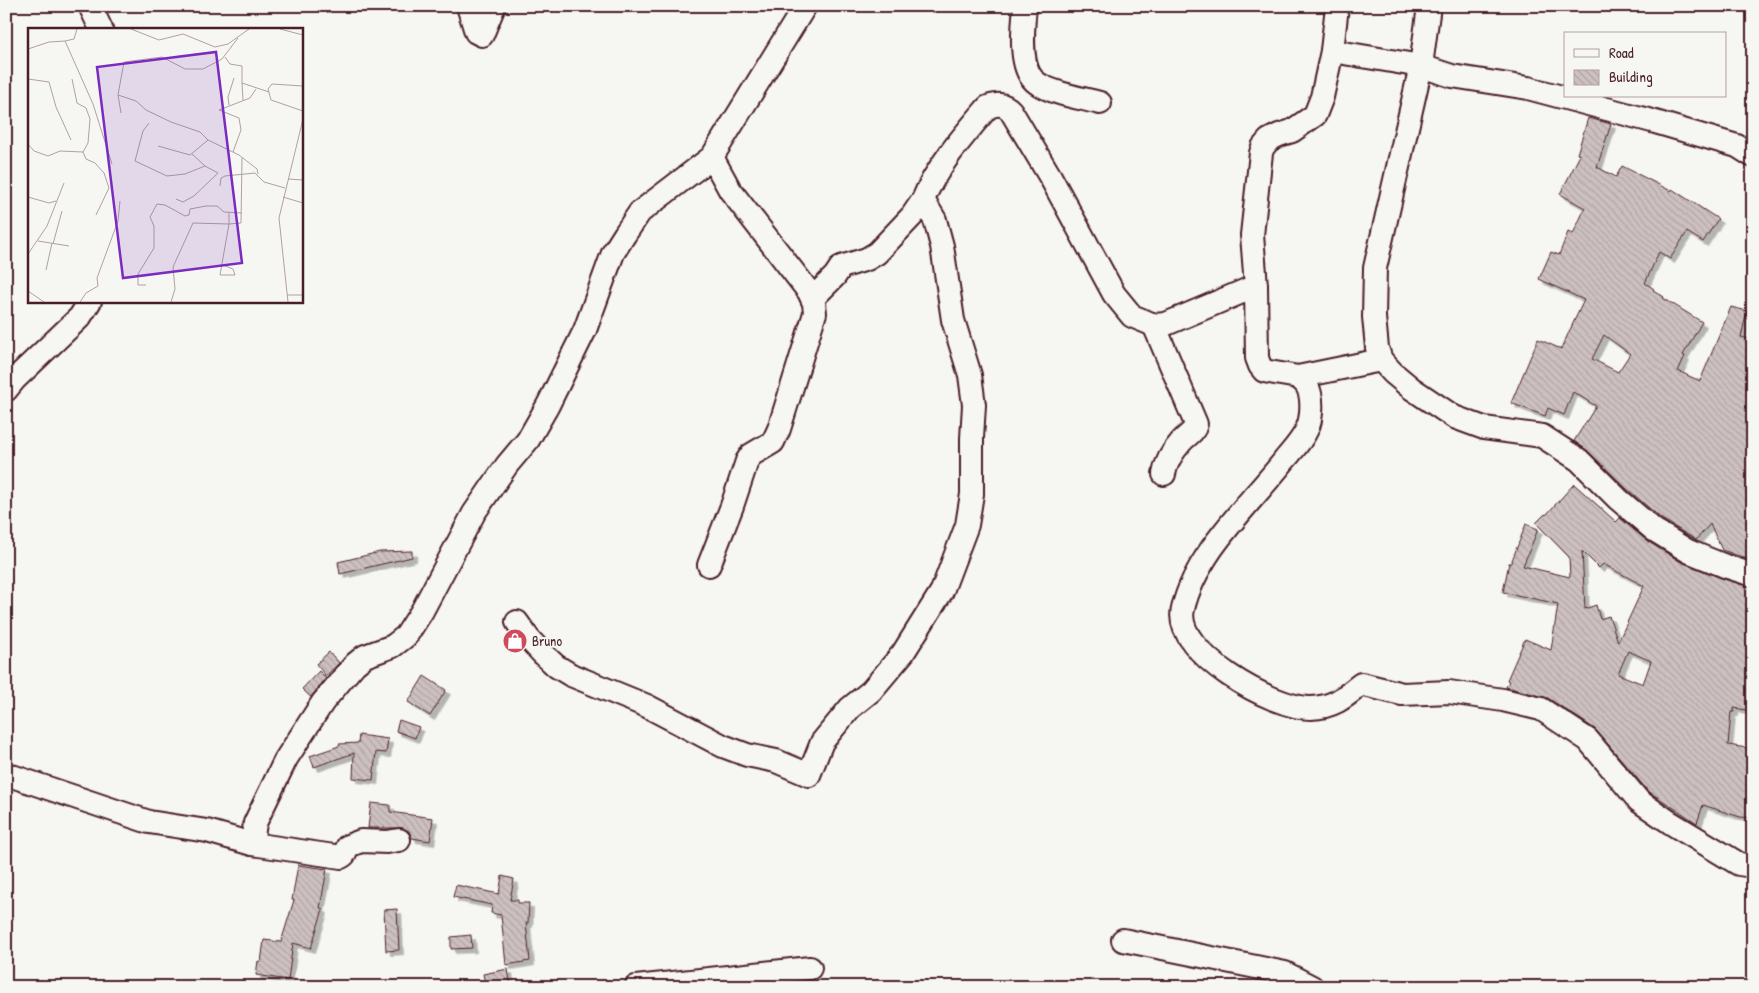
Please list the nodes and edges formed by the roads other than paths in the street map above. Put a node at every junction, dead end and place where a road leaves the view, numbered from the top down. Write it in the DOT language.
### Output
graph roads {
  1 [pos="90,6"];
  2 [pos="468,6"];
  3 [pos="494,6"];
  4 [pos="805,6"];
  5 [pos="1025,6"];
  6 [pos="1337,6"];
  7 [pos="1429,6"];
  8 [pos="101,28"];
  9 [pos="1332,51"];
  10 [pos="1421,66"];
  11 [pos="1030,76"];
  12 [pos="1564,98"];
  13 [pos="1566,98"];
  14 [pos="1100,103"];
  15 [pos="1007,106"];
  16 [pos="1753,156"];
  17 [pos="712,157"];
  18 [pos="923,200"];
  19 [pos="1256,286"];
  20 [pos="813,298"];
  21 [pos="89,302"];
  22 [pos="1154,325"];
  23 [pos="1381,360"];
  24 [pos="1298,377"];
  25 [pos="6,390"];
  26 [pos="1164,474"];
  27 [pos="709,565"];
  28 [pos="1753,575"];
  29 [pos="517,622"];
  30 [pos="6,774"];
  31 [pos="399,840"];
  32 [pos="252,844"];
  33 [pos="1753,866"];
  34 [pos="1123,940"];
  35 [pos="810,968"];
  36 [pos="636,987"];
  37 [pos="1312,987"];
  1 -- 8 [label="street"];
  2 -- 3 [label="street"];
  4 -- 17 [label="street"];
  5 -- 11 [label="street"];
  6 -- 9 [label="street"];
  7 -- 10 [label="street"];
  9 -- 10 [label="street"];
  9 -- 19 [label="street"];
  10 -- 12 [label="street"];
  10 -- 23 [label="street"];
  11 -- 14 [label="street"];
  11 -- 15 [label="street"];
  13 -- 16 [label="street"];
  15 -- 18 [label="street"];
  15 -- 22 [label="street"];
  17 -- 20 [label="street"];
  17 -- 32 [label="street"];
  18 -- 20 [label="street"];
  18 -- 29 [label="street"];
  19 -- 22 [label="street"];
  19 -- 24 [label="street"];
  20 -- 27 [label="street"];
  21 -- 25 [label="street"];
  22 -- 26 [label="street"];
  23 -- 24 [label="street"];
  23 -- 28 [label="street"];
  24 -- 33 [label="street"];
  30 -- 32 [label="street"];
  31 -- 32 [label="street"];
  34 -- 37 [label="street"];
  35 -- 36 [label="street"];
}
